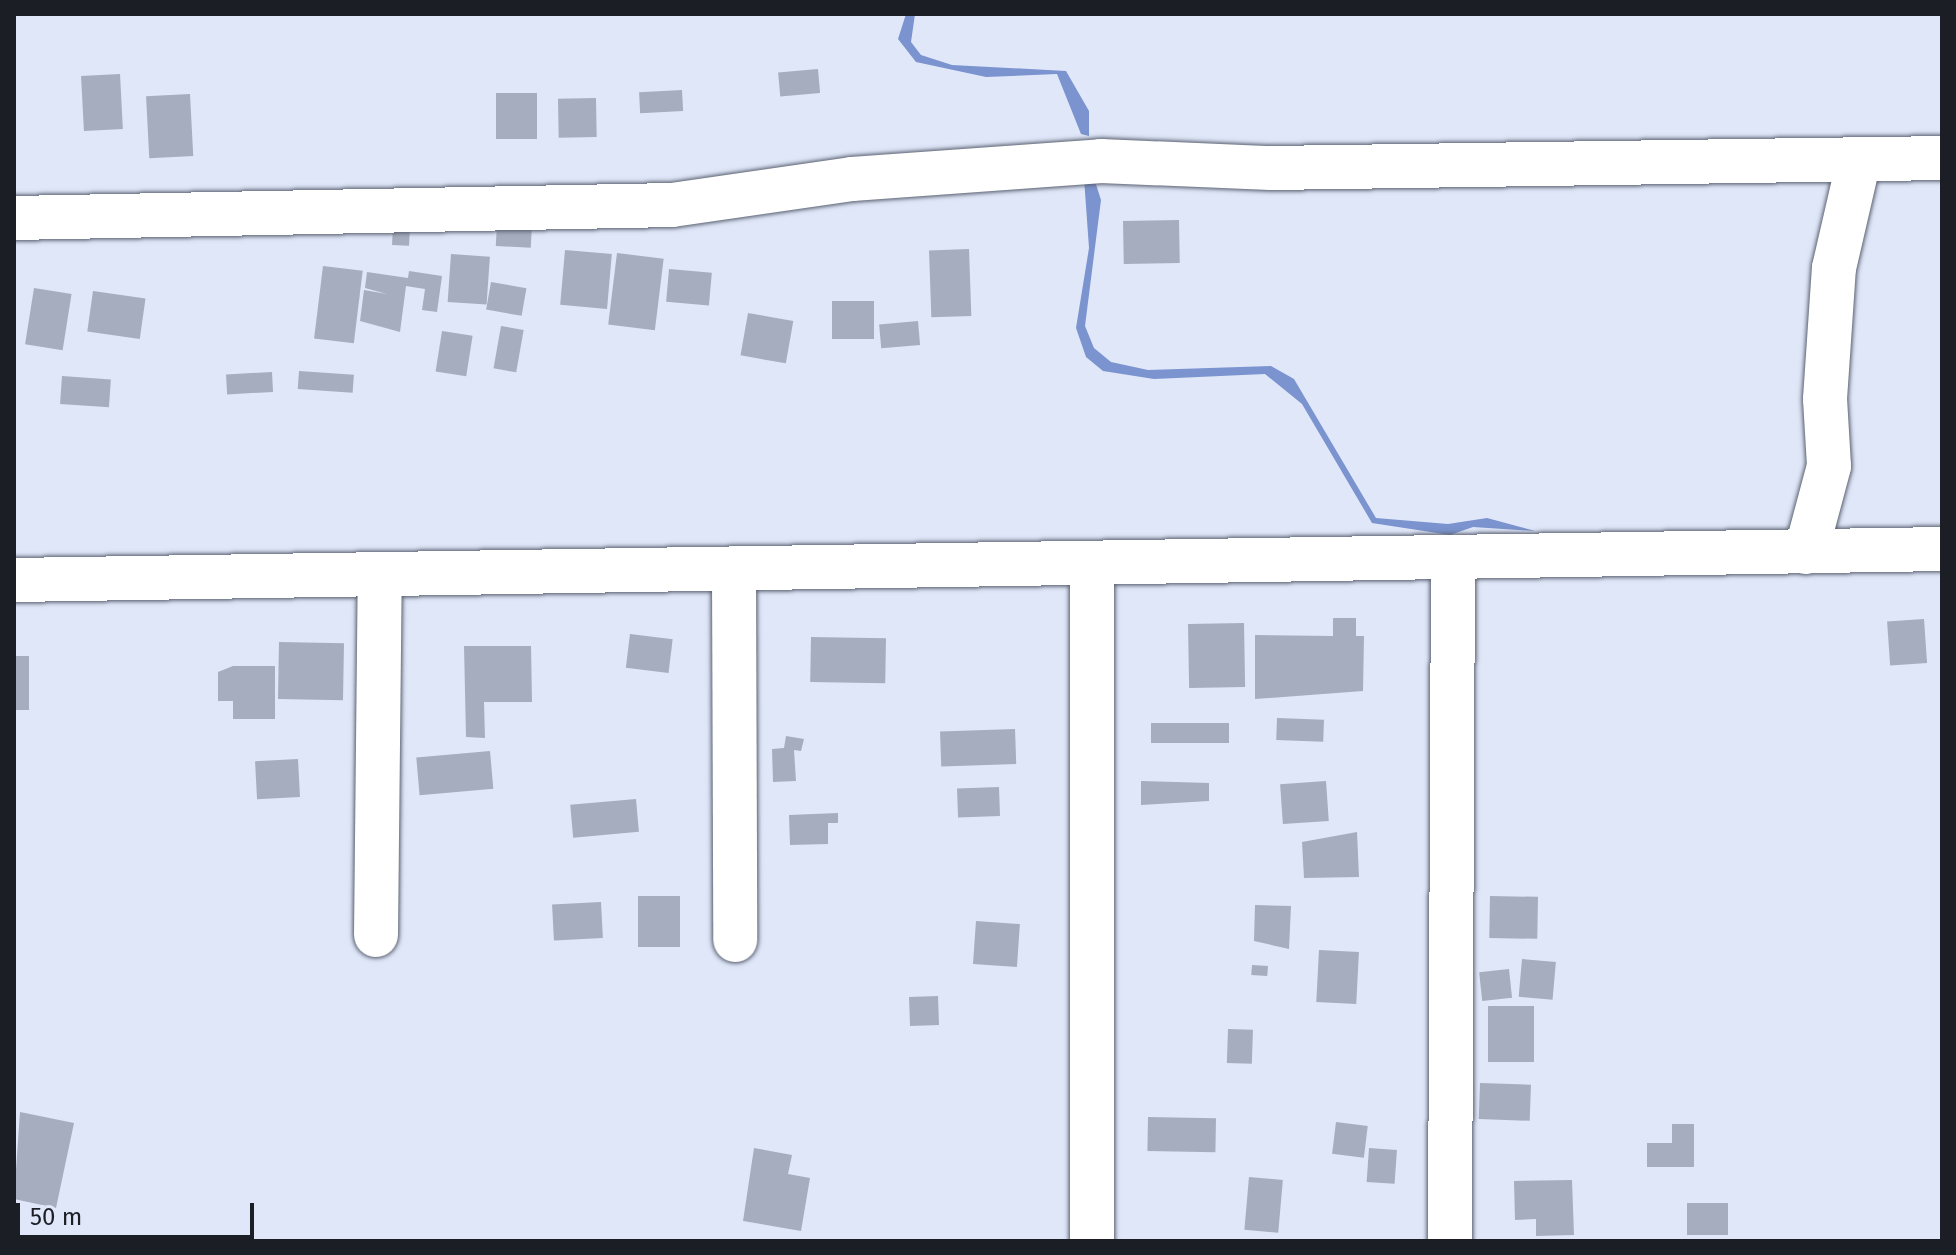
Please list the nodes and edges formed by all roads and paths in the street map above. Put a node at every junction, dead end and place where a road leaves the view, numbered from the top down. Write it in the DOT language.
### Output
graph roads {
  1 [pos="1942,158"];
  2 [pos="1859,160"];
  3 [pos="14,218"];
  4 [pos="1942,549"];
  5 [pos="1806,552"];
  6 [pos="1453,560"];
  7 [pos="1092,568"];
  8 [pos="734,572"];
  9 [pos="380,576"];
  10 [pos="14,580"];
  11 [pos="376,935"];
  12 [pos="735,940"];
  13 [pos="1092,1241"];
  14 [pos="1450,1241"];
  1 -- 2 [label="street"];
  2 -- 3 [label="street"];
  2 -- 5 [label="street"];
  4 -- 5 [label="street"];
  5 -- 6 [label="street"];
  6 -- 7 [label="street"];
  6 -- 14 [label="street"];
  7 -- 8 [label="street"];
  7 -- 13 [label="street"];
  8 -- 9 [label="street"];
  8 -- 12 [label="street"];
  9 -- 10 [label="street"];
  9 -- 11 [label="street"];
}
